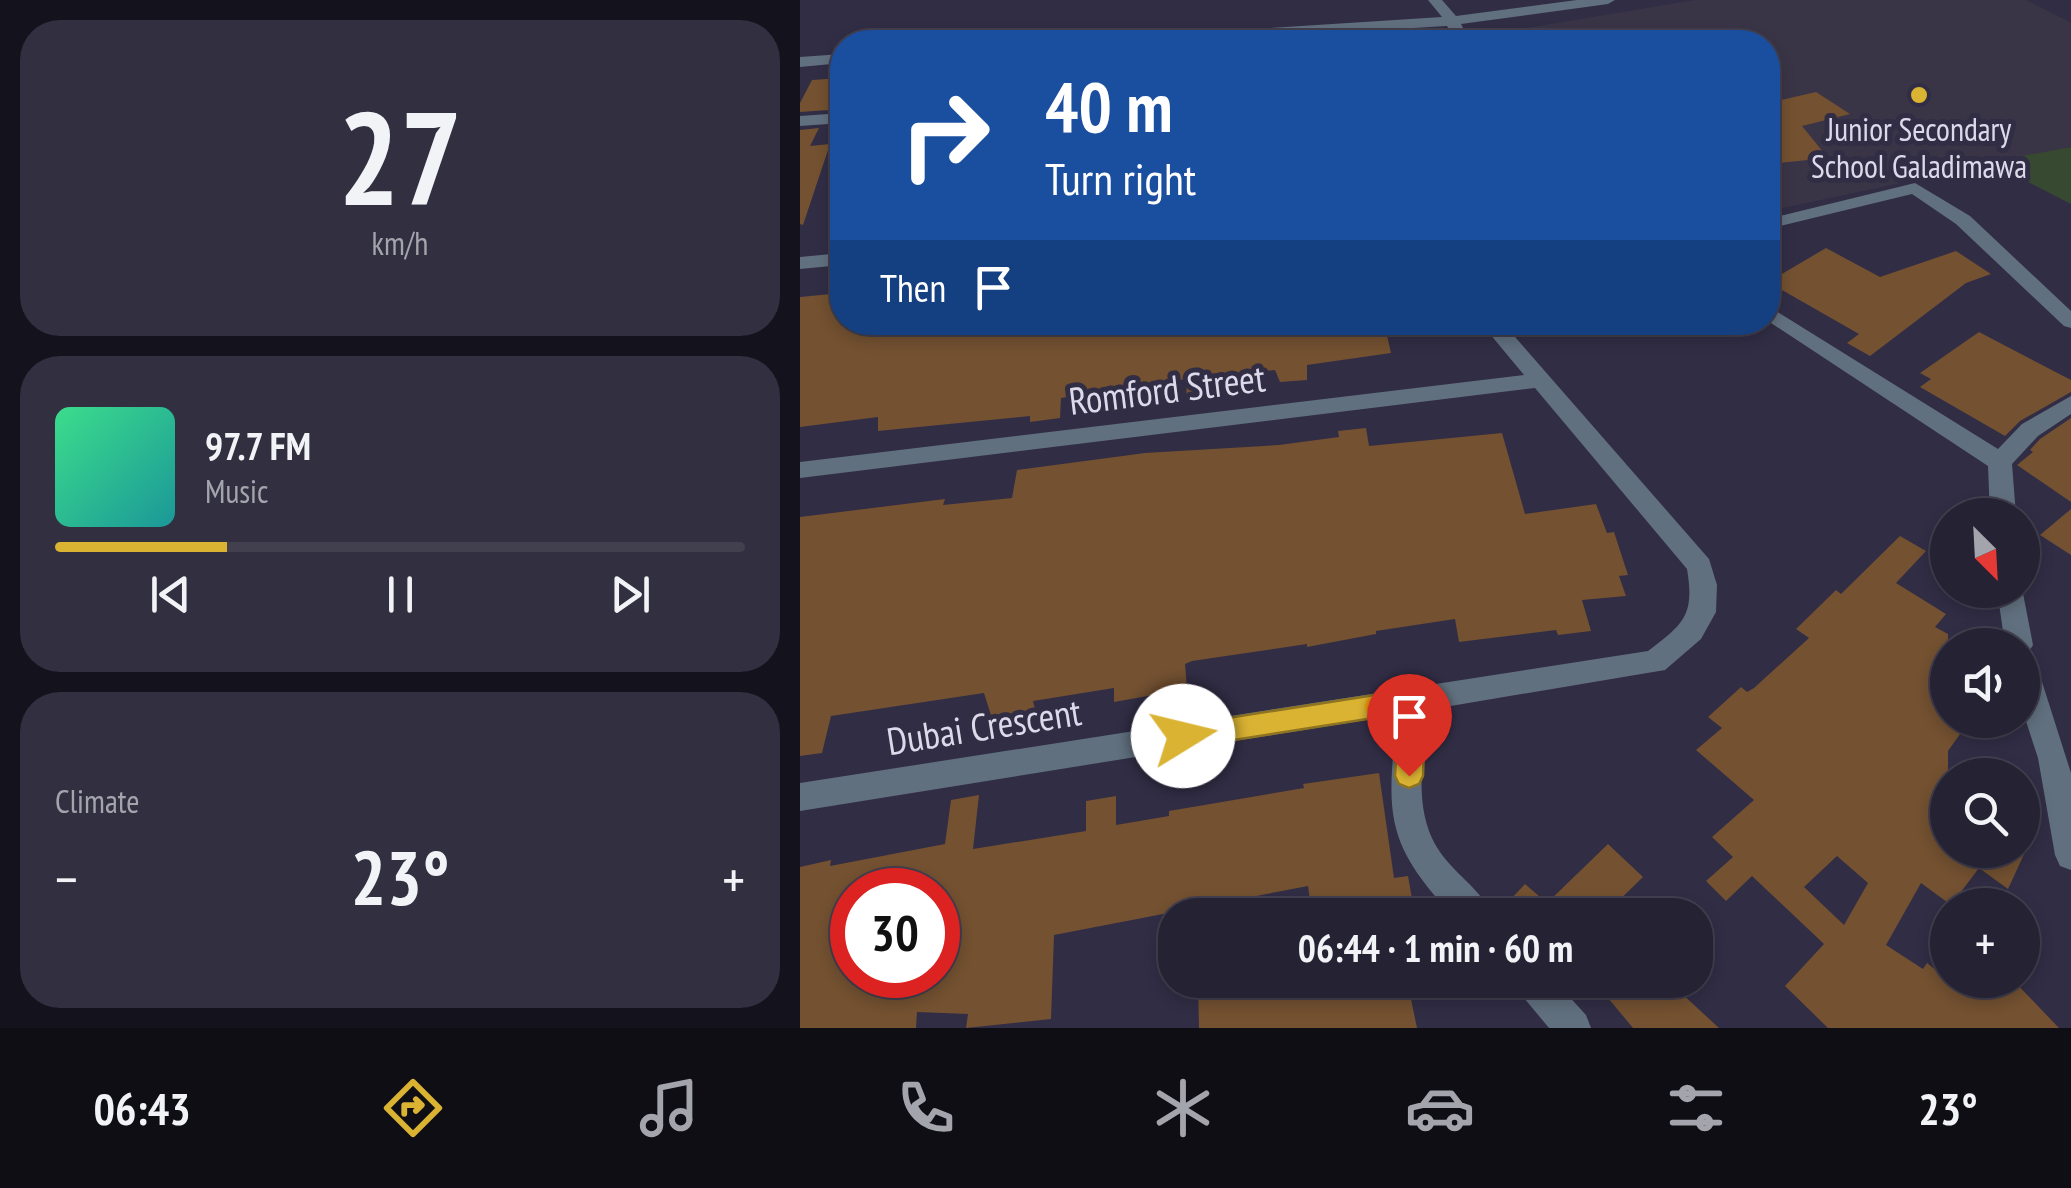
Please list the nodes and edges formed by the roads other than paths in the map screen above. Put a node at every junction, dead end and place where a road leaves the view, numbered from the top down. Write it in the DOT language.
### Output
graph roads {
  1 [pos="1434,0"];
  2 [pos="1606,0"];
  3 [pos="1452,20"];
  4 [pos="1298,30"];
  5 [pos="1457,30"];
  6 [pos="830,60"];
  7 [pos="800,62"];
  8 [pos="830,119"];
  9 [pos="800,121"];
  10 [pos="1780,221"];
  11 [pos="830,260"];
  12 [pos="800,263"];
  13 [pos="1780,320"];
  14 [pos="2071,322"];
  15 [pos="1502,335"];
  16 [pos="1542,380"];
  17 [pos="2071,402"];
  18 [pos="2000,462"];
  19 [pos="800,470"];
  20 [pos="2002,498"];
  21 [pos="1413,700"];
  22 [pos="2040,715"];
  23 [pos="2064,785"];
  24 [pos="800,797"];
  25 [pos="2071,855"];
  26 [pos="1459,898"];
  27 [pos="1547,998"];
  28 [pos="1573,1028"];
  1 -- 3 [label="street"];
  2 -- 3 [label="street"];
  3 -- 4 [label="street"];
  3 -- 5 [label="street"];
  6 -- 7 [label="street"];
  8 -- 9 [label="street"];
  10 -- 14 [label="street"];
  11 -- 12 [label="street"];
  13 -- 18 [label="street"];
  15 -- 16 [label="street"];
  16 -- 19 [label="street, Romford Street"];
  16 -- 21 [label="street, Dubai Crescent"];
  17 -- 18 [label="street"];
  18 -- 20 [label="street"];
  21 -- 24 [label="street, Dubai Crescent"];
  21 -- 26 [label="street"];
  22 -- 23 [label="street"];
  23 -- 25 [label="street"];
  27 -- 28 [label="street"];
}
